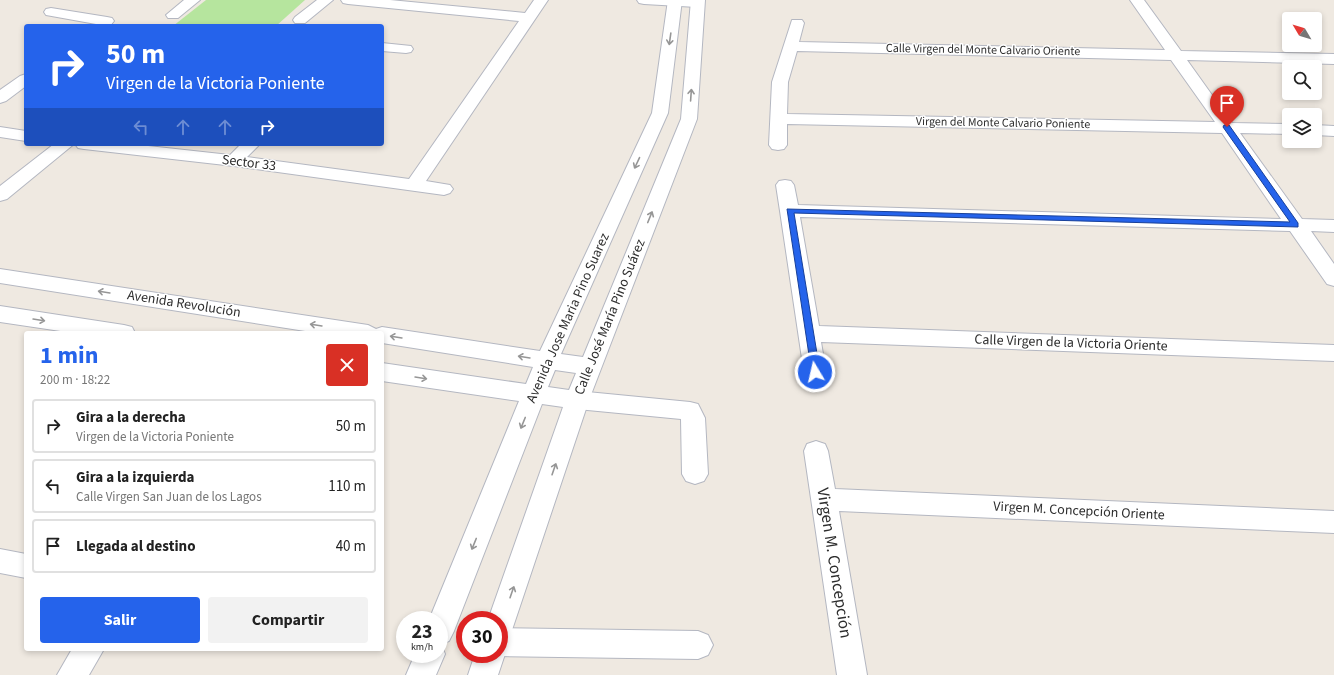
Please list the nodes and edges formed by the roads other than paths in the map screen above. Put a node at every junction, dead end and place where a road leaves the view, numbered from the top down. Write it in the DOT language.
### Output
graph roads {
  1 [pos="193,0"];
  2 [pos="326,0"];
  3 [pos="348,0"];
  4 [pos="542,0"];
  5 [pos="644,0"];
  6 [pos="1137,0"];
  7 [pos="698,1"];
  8 [pos="675,2"];
  9 [pos="51,12"];
  10 [pos="173,15"];
  11 [pos="529,18"];
  12 [pos="300,20"];
  13 [pos="797,23"];
  14 [pos="104,24"];
  15 [pos="792,46"];
  16 [pos="384,47"];
  17 [pos="406,50"];
  18 [pos="1175,54"];
  19 [pos="1334,59"];
  20 [pos="24,80"];
  21 [pos="0,98"];
  22 [pos="779,119"];
  23 [pos="1227,127"];
  24 [pos="1282,129"];
  25 [pos="1322,130"];
  26 [pos="1334,131"];
  27 [pos="0,132"];
  28 [pos="24,136"];
  29 [pos="778,145"];
  30 [pos="62,146"];
  31 [pos="102,146"];
  32 [pos="249,146"];
  33 [pos="234,161"];
  34 [pos="414,185"];
  35 [pos="785,185"];
  36 [pos="444,189"];
  37 [pos="0,196"];
  38 [pos="789,211"];
  39 [pos="1296,225"];
  40 [pos="1334,226"];
  41 [pos="0,276"];
  42 [pos="1334,279"];
  43 [pos="0,314"];
  44 [pos="111,331"];
  45 [pos="355,331"];
  46 [pos="809,334"];
  47 [pos="384,335"];
  48 [pos="1334,353"];
  49 [pos="547,361"];
  50 [pos="590,367"];
  51 [pos="384,372"];
  52 [pos="815,372"];
  53 [pos="534,395"];
  54 [pos="577,400"];
  55 [pos="816,451"];
  56 [pos="694,474"];
  57 [pos="823,499"];
  58 [pos="1334,522"];
  59 [pos="0,561"];
  60 [pos="24,566"];
  61 [pos="447,611"];
  62 [pos="505,611"];
  63 [pos="508,642"];
  64 [pos="698,645"];
  65 [pos="88,651"];
  66 [pos="427,663"];
  67 [pos="487,663"];
  68 [pos="72,675"];
  69 [pos="422,675"];
  70 [pos="483,675"];
  71 [pos="852,675"];
  1 -- 10 [label="street"];
  2 -- 12 [label="street"];
  3 -- 11 [label="street"];
  4 -- 11 [label="street"];
  5 -- 8 [label="street"];
  6 -- 18 [label="street"];
  7 -- 8 [label="street"];
  50 -- 7 [label="street, Calle José María Pino Suárez, one-way"];
  8 -- 49 [label="street, Avenida Jose Maria Pino Suarez, one-way"];
  9 -- 14 [label="street"];
  11 -- 34 [label="street"];
  13 -- 15 [label="street"];
  15 -- 18 [label="street, Calle Virgen del Monte Calvario Oriente"];
  15 -- 22 [label="street"];
  16 -- 17 [label="street"];
  18 -- 19 [label="street, Calle Virgen del Monte Calvario Oriente"];
  18 -- 23 [label="street"];
  20 -- 21 [label="street"];
  22 -- 23 [label="street, Virgen del Monte Calvario Poniente"];
  22 -- 29 [label="street"];
  23 -- 24 [label="street, Virgen del Monte Calvario Poniente"];
  23 -- 39 [label="street"];
  25 -- 26 [label="street"];
  27 -- 28 [label="street"];
  30 -- 37 [label="street"];
  31 -- 33 [label="street, Sector 33"];
  32 -- 33 [label="street"];
  33 -- 34 [label="street, Sector 33"];
  34 -- 36 [label="street, Sector 33"];
  35 -- 38 [label="street"];
  38 -- 39 [label="street"];
  38 -- 46 [label="street"];
  39 -- 40 [label="street"];
  39 -- 42 [label="street"];
  45 -- 41 [label="street, Avenida Revolución, one-way"];
  43 -- 44 [label="street, one-way"];
  46 -- 48 [label="street, Calle Virgen de la Victoria Oriente"];
  46 -- 52 [label="street"];
  49 -- 47 [label="street, one-way"];
  49 -- 50 [label="street"];
  49 -- 53 [label="street, Avenida Jose Maria Pino Suarez"];
  50 -- 54 [label="street, Calle José María Pino Suárez"];
  51 -- 53 [label="street, one-way"];
  53 -- 54 [label="street"];
  53 -- 61 [label="street, Avenida Jose Maria Pino Suarez, one-way"];
  54 -- 56 [label="street"];
  62 -- 54 [label="street, Calle José María Pino Suárez, one-way"];
  55 -- 57 [label="street, Virgen M. Concepción"];
  57 -- 58 [label="street, Virgen M. Concepción Oriente"];
  57 -- 71 [label="street, Virgen M. Concepción"];
  59 -- 60 [label="street"];
  63 -- 64 [label="street"];
  65 -- 68 [label="street"];
  66 -- 69 [label="street"];
  67 -- 70 [label="street"];
}
